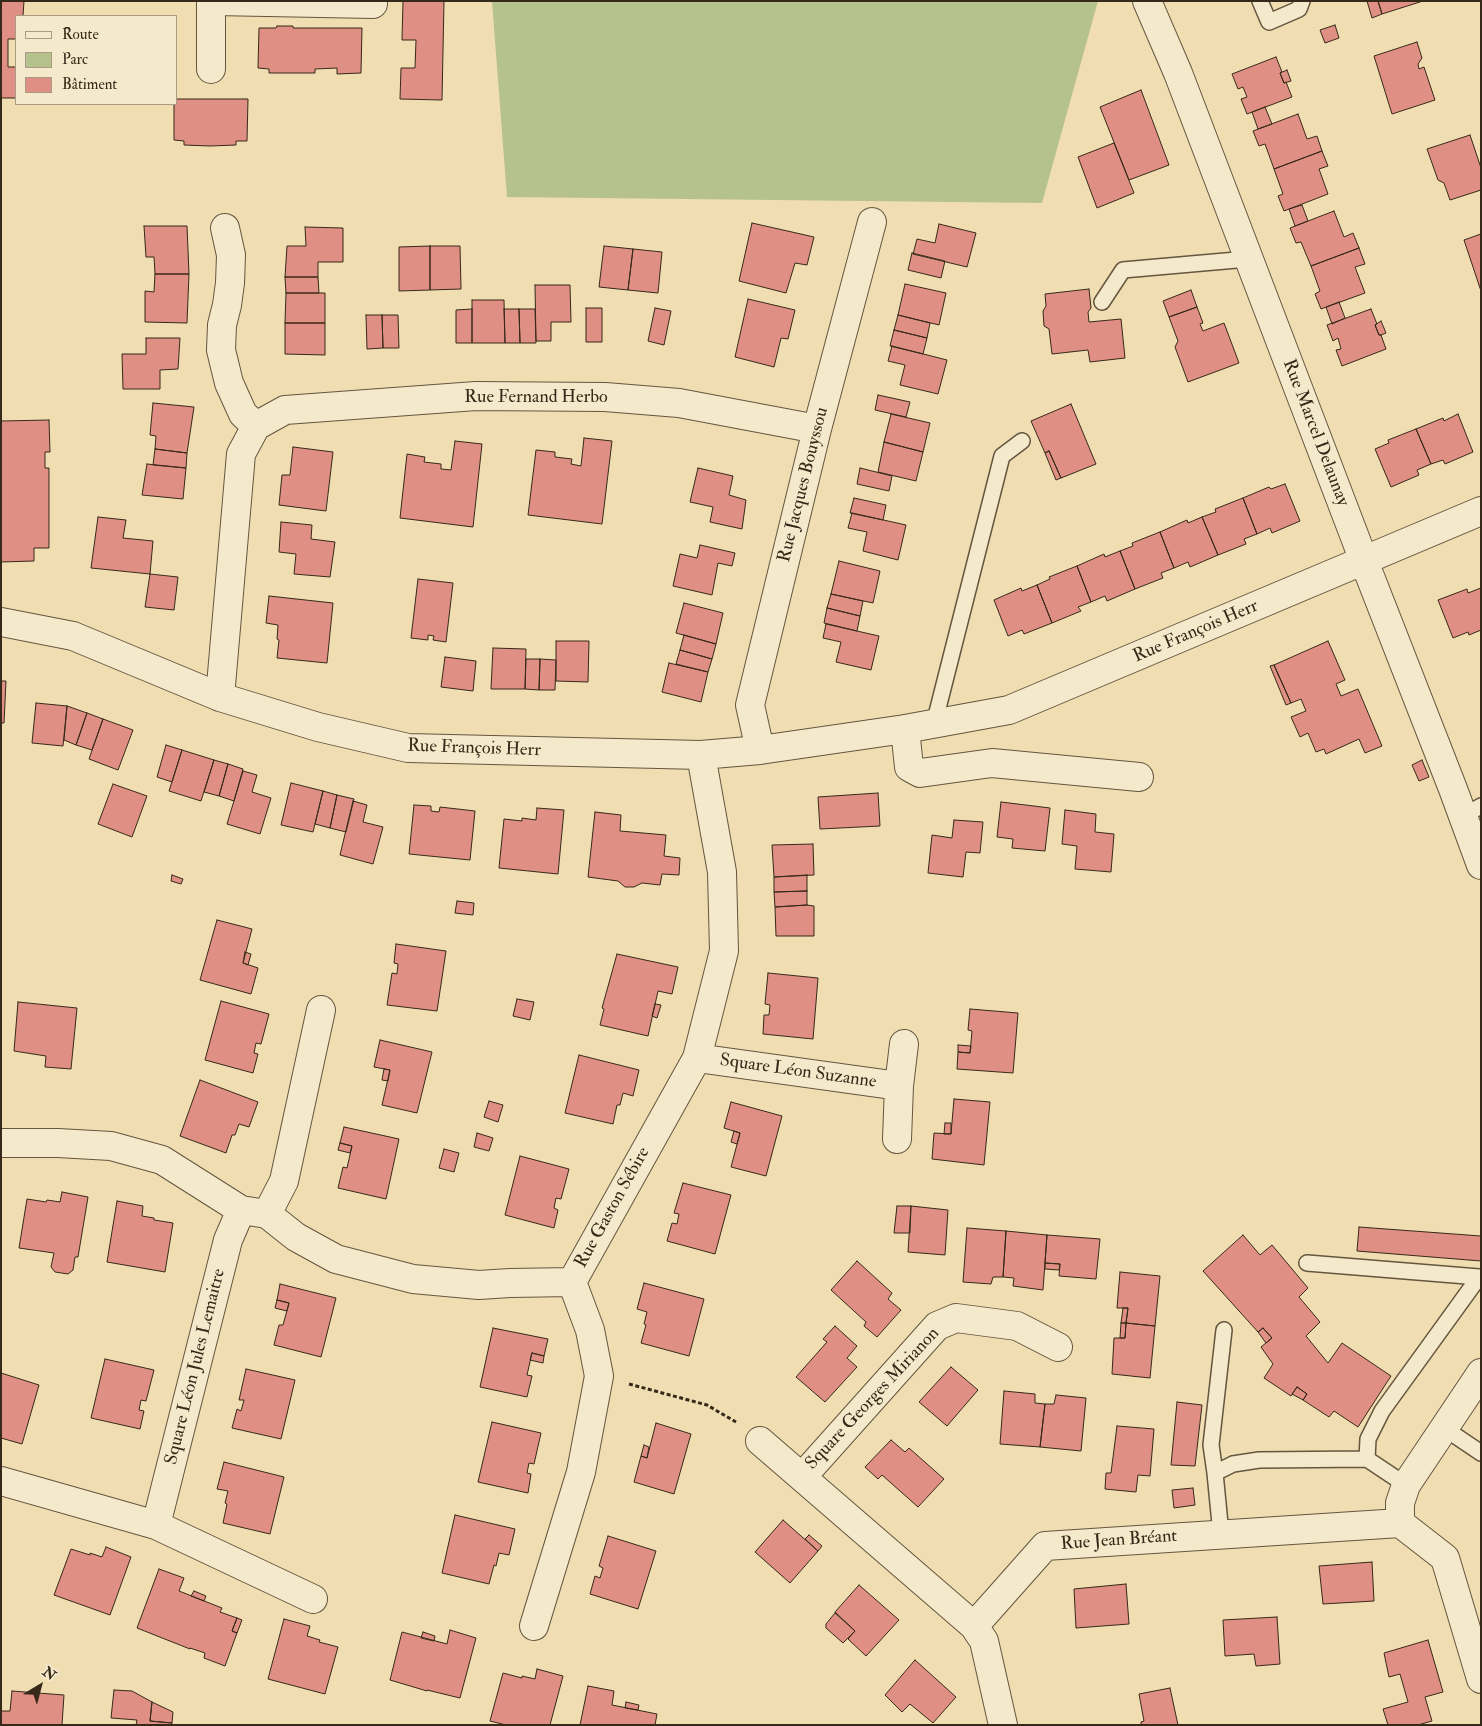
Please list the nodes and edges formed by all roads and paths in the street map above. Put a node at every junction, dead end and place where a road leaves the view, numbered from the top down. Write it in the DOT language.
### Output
graph roads {
  1 [pos="212,1"];
  2 [pos="373,1"];
  3 [pos="1147,1"];
  4 [pos="1260,1"];
  5 [pos="1302,1"];
  6 [pos="211,69"];
  7 [pos="872,222"];
  8 [pos="226,228"];
  9 [pos="1248,258"];
  10 [pos="1102,302"];
  11 [pos="256,426"];
  12 [pos="818,429"];
  13 [pos="1022,441"];
  14 [pos="1481,511"];
  15 [pos="1364,561"];
  16 [pos="1,622"];
  17 [pos="220,697"];
  18 [pos="934,724"];
  19 [pos="904,729"];
  20 [pos="760,750"];
  21 [pos="701,755"];
  22 [pos="1139,777"];
  23 [pos="1475,812"];
  24 [pos="1481,865"];
  25 [pos="321,1010"];
  26 [pos="904,1044"];
  27 [pos="697,1058"];
  28 [pos="899,1086"];
  29 [pos="897,1140"];
  30 [pos="1,1143"];
  31 [pos="241,1210"];
  32 [pos="267,1214"];
  33 [pos="1308,1263"];
  34 [pos="572,1282"];
  35 [pos="1224,1330"];
  36 [pos="1058,1347"];
  37 [pos="1481,1374"];
  38 [pos="599,1376"];
  39 [pos="1444,1428"];
  40 [pos="760,1441"];
  41 [pos="1481,1453"];
  42 [pos="1368,1459"];
  43 [pos="1215,1474"];
  44 [pos="802,1477"];
  45 [pos="1,1481"];
  46 [pos="1406,1486"];
  47 [pos="1400,1523"];
  48 [pos="156,1525"];
  49 [pos="1221,1534"];
  50 [pos="313,1599"];
  51 [pos="534,1626"];
  52 [pos="974,1626"];
  53 [pos="1481,1679"];
  54 [pos="1003,1725"];
  1 -- 2 [label="street"];
  1 -- 6 [label="street"];
  3 -- 9 [label="street, Rue Marcel Delaunay"];
  4 -- 5 [label="lane"];
  7 -- 12 [label="street, Rue Jacques Bouyssou"];
  8 -- 11 [label="street"];
  9 -- 10 [label="lane"];
  9 -- 15 [label="street, Rue Marcel Delaunay"];
  11 -- 12 [label="street, Rue Fernand Herbo"];
  11 -- 17 [label="street"];
  12 -- 20 [label="street, Rue Jacques Bouyssou"];
  13 -- 18 [label="lane"];
  14 -- 15 [label="street, Rue François Herr"];
  15 -- 18 [label="street, Rue François Herr"];
  15 -- 23 [label="street, Rue Marcel Delaunay"];
  16 -- 17 [label="street, Rue François Herr"];
  17 -- 21 [label="street, Rue François Herr"];
  18 -- 19 [label="street, Rue François Herr"];
  19 -- 20 [label="street, Rue François Herr"];
  19 -- 22 [label="street"];
  20 -- 21 [label="street, Rue François Herr"];
  21 -- 27 [label="street, Rue Gaston Sébire"];
  23 -- 24 [label="street, Rue Marcel Delaunay"];
  25 -- 32 [label="street"];
  26 -- 28 [label="street, Square Léon Suzanne"];
  27 -- 28 [label="street, Square Léon Suzanne"];
  27 -- 34 [label="street, Rue Gaston Sébire"];
  28 -- 29 [label="street, Square Léon Suzanne"];
  30 -- 31 [label="street, Rue Gaston Sébire"];
  31 -- 32 [label="street, Rue Gaston Sébire"];
  31 -- 48 [label="street, Square Léon Jules Lemaitre"];
  32 -- 34 [label="street, Rue Gaston Sébire"];
  33 -- 42 [label="lane"];
  34 -- 38 [label="street"];
  35 -- 43 [label="lane"];
  36 -- 44 [label="street, Square Georges Mirianon"];
  37 -- 39 [label="street"];
  38 -- 40 [label="path"];
  38 -- 51 [label="street"];
  39 -- 41 [label="lane"];
  39 -- 46 [label="street"];
  40 -- 44 [label="street"];
  42 -- 43 [label="lane"];
  42 -- 46 [label="lane"];
  43 -- 49 [label="lane"];
  44 -- 52 [label="street"];
  45 -- 48 [label="street"];
  46 -- 47 [label="street"];
  47 -- 49 [label="street, Rue Jean Bréant"];
  47 -- 53 [label="street"];
  48 -- 50 [label="street"];
  49 -- 52 [label="street, Rue Jean Bréant"];
  52 -- 54 [label="street"];
}
